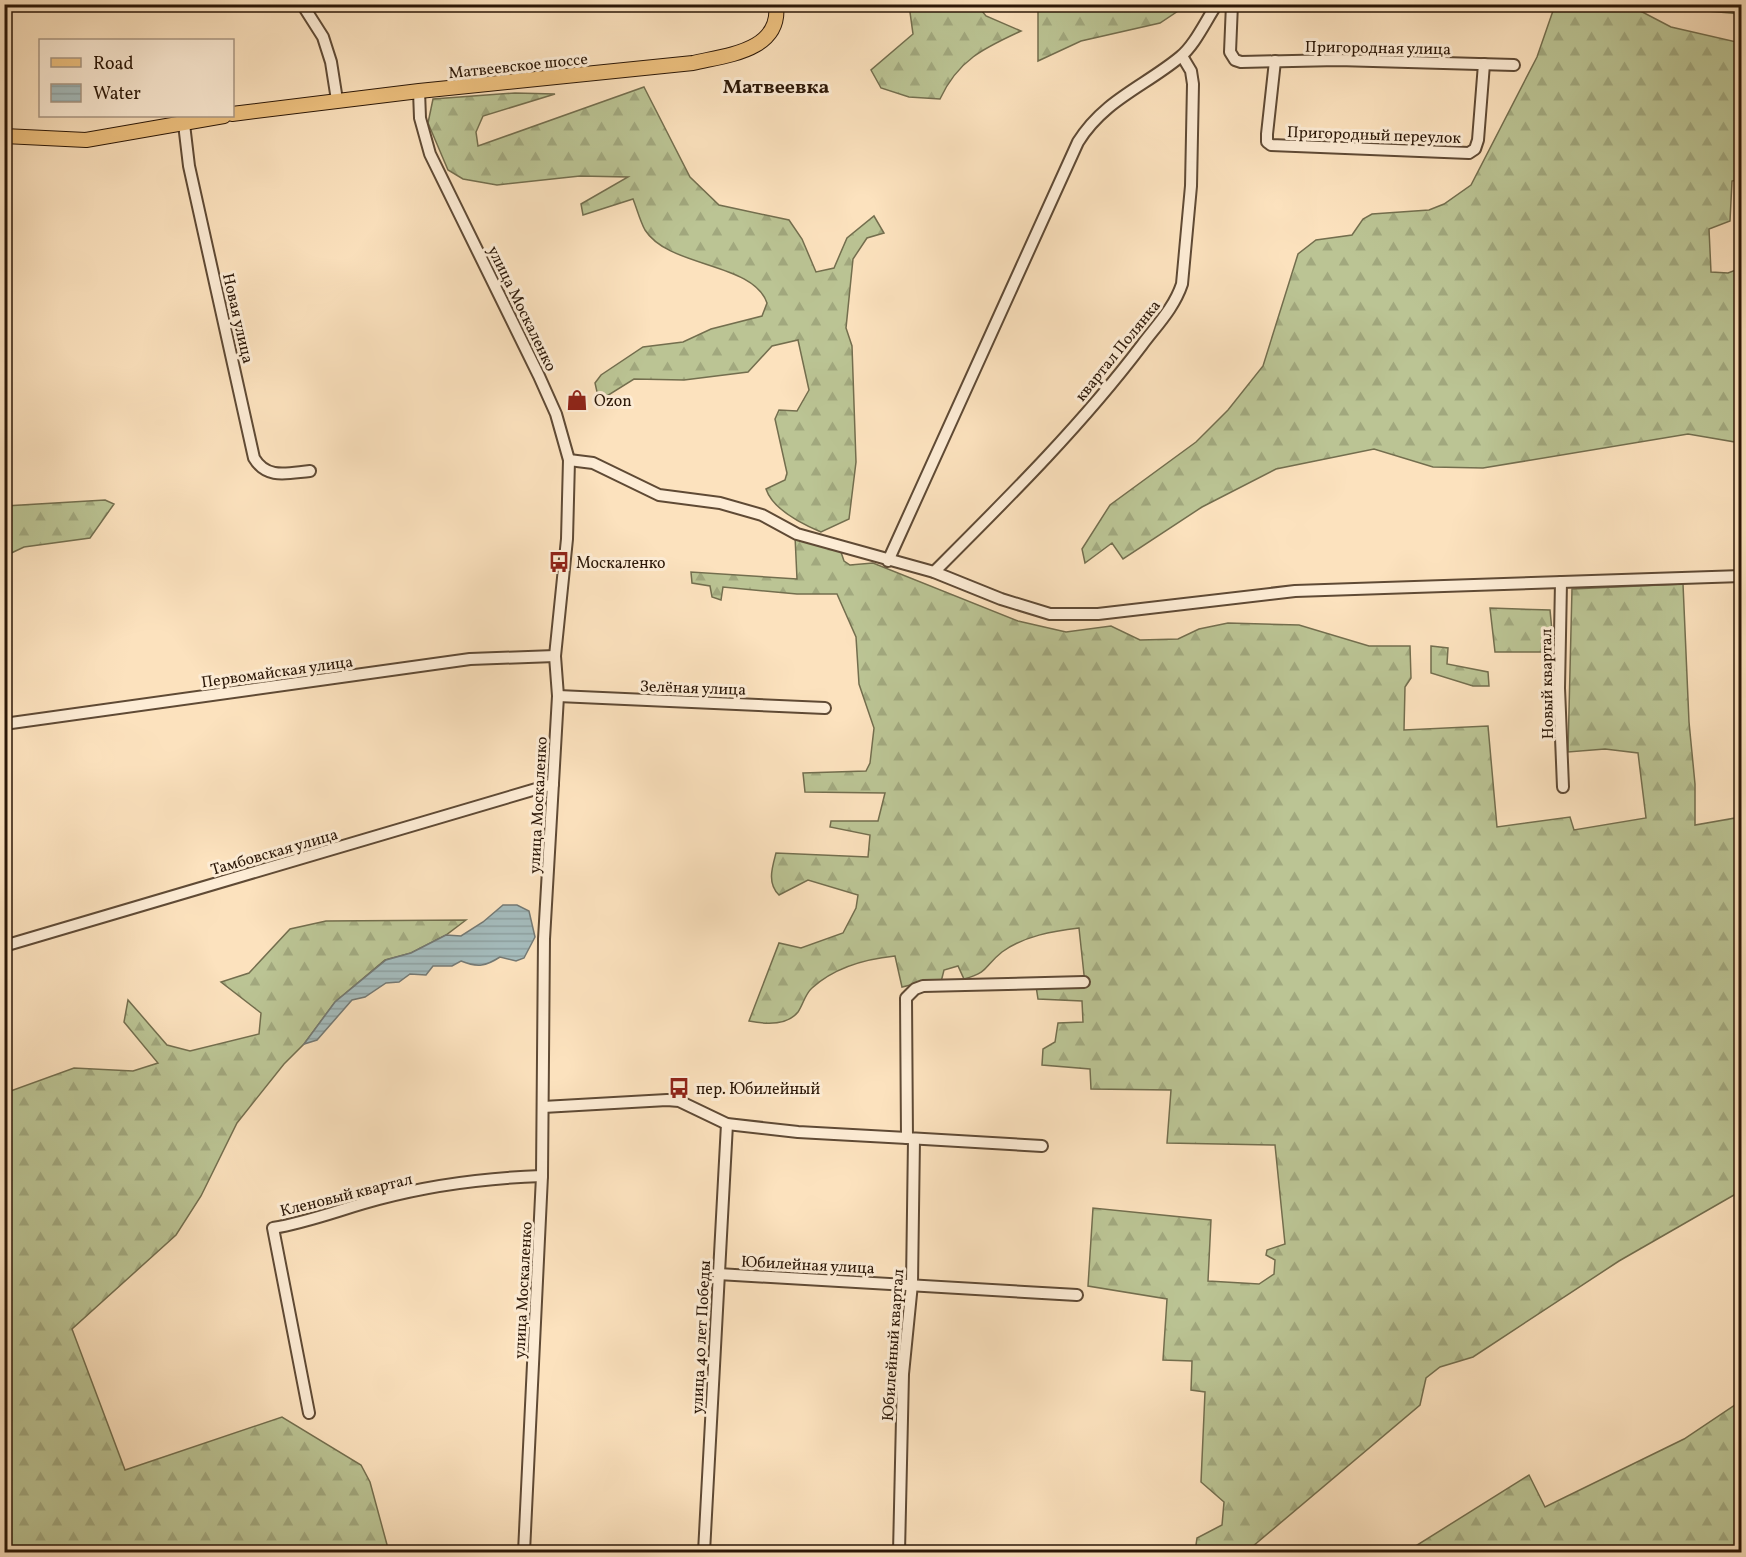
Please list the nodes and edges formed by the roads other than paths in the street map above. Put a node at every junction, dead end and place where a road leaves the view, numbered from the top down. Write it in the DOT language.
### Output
graph roads {
  1 [pos="302,4"];
  2 [pos="776,4"];
  3 [pos="1217,4"];
  4 [pos="1232,4"];
  5 [pos="1182,56"];
  6 [pos="1275,61"];
  7 [pos="1484,64"];
  8 [pos="1514,65"];
  9 [pos="425,90"];
  10 [pos="337,100"];
  11 [pos="234,114"];
  12 [pos="219,117"];
  13 [pos="184,124"];
  14 [pos="4,136"];
  15 [pos="568,460"];
  16 [pos="310,471"];
  17 [pos="888,561"];
  18 [pos="934,572"];
  19 [pos="1742,576"];
  20 [pos="1561,582"];
  21 [pos="555,656"];
  22 [pos="558,696"];
  23 [pos="825,708"];
  24 [pos="4,724"];
  25 [pos="553,784"];
  26 [pos="1563,787"];
  27 [pos="4,946"];
  28 [pos="1084,982"];
  29 [pos="543,1107"];
  30 [pos="727,1124"];
  31 [pos="911,1138"];
  32 [pos="1042,1146"];
  33 [pos="542,1176"];
  34 [pos="718,1274"];
  35 [pos="912,1284"];
  36 [pos="1077,1295"];
  37 [pos="309,1413"];
  38 [pos="524,1552"];
  39 [pos="704,1552"];
  40 [pos="899,1552"];
  1 -- 10 [label="street"];
  2 -- 9 [label="main road, Матвеевское шоссе"];
  3 -- 5 [label="street"];
  4 -- 6 [label="street, Пригородная улица"];
  5 -- 17 [label="street"];
  5 -- 18 [label="street, квартал Полянка"];
  6 -- 7 [label="street, Пригородная улица"];
  6 -- 7 [label="street, Пригородный переулок"];
  7 -- 8 [label="street, Пригородная улица"];
  9 -- 10 [label="main road, Матвеевское шоссе"];
  9 -- 15 [label="street, улица Москаленко"];
  10 -- 11 [label="main road, Матвеевское шоссе"];
  12 -- 13 [label="main road"];
  13 -- 14 [label="main road"];
  13 -- 16 [label="street, Новая улица"];
  15 -- 17 [label="street"];
  15 -- 21 [label="street, улица Москаленко"];
  17 -- 18 [label="street"];
  18 -- 20 [label="street"];
  19 -- 20 [label="street"];
  20 -- 26 [label="street, Новый квартал"];
  21 -- 22 [label="street, улица Москаленко"];
  21 -- 24 [label="street, Первомайская улица"];
  22 -- 23 [label="street, Зелёная улица"];
  22 -- 25 [label="street, улица Москаленко"];
  25 -- 27 [label="street, Тамбовская улица"];
  25 -- 29 [label="street, улица Москаленко"];
  28 -- 31 [label="street, Юбилейный квартал"];
  29 -- 30 [label="street"];
  29 -- 33 [label="street, улица Москаленко"];
  30 -- 31 [label="street"];
  30 -- 34 [label="street, улица 40 лет Победы"];
  31 -- 32 [label="street"];
  31 -- 35 [label="street, Юбилейный квартал"];
  33 -- 37 [label="street, Кленовый квартал"];
  33 -- 38 [label="street, улица Москаленко"];
  34 -- 35 [label="street, Юбилейная улица"];
  34 -- 39 [label="street, улица 40 лет Победы"];
  35 -- 36 [label="street, Юбилейная улица"];
  35 -- 40 [label="street, Юбилейный квартал"];
}
